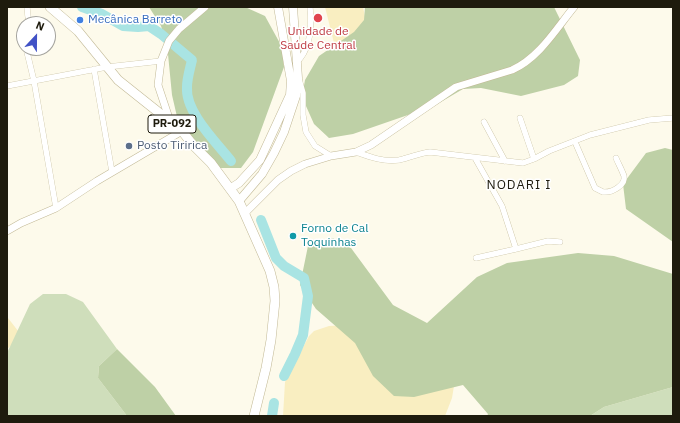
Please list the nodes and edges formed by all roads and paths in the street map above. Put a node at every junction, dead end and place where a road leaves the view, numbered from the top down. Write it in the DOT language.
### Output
graph roads {
  1 [pos="50,7"];
  2 [pos="205,7"];
  3 [pos="278,7"];
  4 [pos="293,7"];
  5 [pos="310,7"];
  6 [pos="574,7"];
  7 [pos="28,56"];
  8 [pos="160,61"];
  9 [pos="296,63"];
  10 [pos="107,67"];
  11 [pos="94,69"];
  12 [pos="298,78"];
  13 [pos="34,81"];
  14 [pos="7,86"];
  15 [pos="520,118"];
  16 [pos="673,118"];
  17 [pos="484,122"];
  18 [pos="171,123"];
  19 [pos="182,131"];
  20 [pos="575,142"];
  21 [pos="356,152"];
  22 [pos="331,156"];
  23 [pos="475,158"];
  24 [pos="616,158"];
  25 [pos="534,159"];
  26 [pos="505,161"];
  27 [pos="112,172"];
  28 [pos="231,188"];
  29 [pos="239,201"];
  30 [pos="56,208"];
  31 [pos="245,213"];
  32 [pos="7,232"];
  33 [pos="560,242"];
  34 [pos="516,249"];
  35 [pos="476,258"];
  36 [pos="254,416"];
  1 -- 10 [label="main road, PR-092"];
  2 -- 8 [label="street"];
  3 -- 28 [label="main road"];
  4 -- 9 [label="main road"];
  5 -- 9 [label="street"];
  6 -- 21 [label="street"];
  7 -- 13 [label="street"];
  8 -- 10 [label="street"];
  8 -- 18 [label="street"];
  9 -- 12 [label="main road"];
  10 -- 11 [label="street"];
  10 -- 18 [label="main road, PR-092"];
  11 -- 13 [label="street"];
  11 -- 27 [label="street"];
  12 -- 22 [label="street"];
  12 -- 29 [label="main road"];
  13 -- 14 [label="street"];
  13 -- 30 [label="street"];
  15 -- 25 [label="street"];
  16 -- 20 [label="street"];
  17 -- 26 [label="street"];
  18 -- 19 [label="main road, PR-092"];
  19 -- 27 [label="street"];
  19 -- 28 [label="main road, PR-092"];
  20 -- 24 [label="street"];
  20 -- 25 [label="street"];
  21 -- 22 [label="street"];
  21 -- 23 [label="street"];
  22 -- 31 [label="street"];
  23 -- 26 [label="street"];
  23 -- 34 [label="street"];
  25 -- 26 [label="street"];
  27 -- 30 [label="street"];
  28 -- 29 [label="main road, PR-092"];
  29 -- 31 [label="main road, PR-092"];
  30 -- 32 [label="street"];
  31 -- 36 [label="main road, PR-092"];
  33 -- 34 [label="street"];
  34 -- 35 [label="street"];
}
